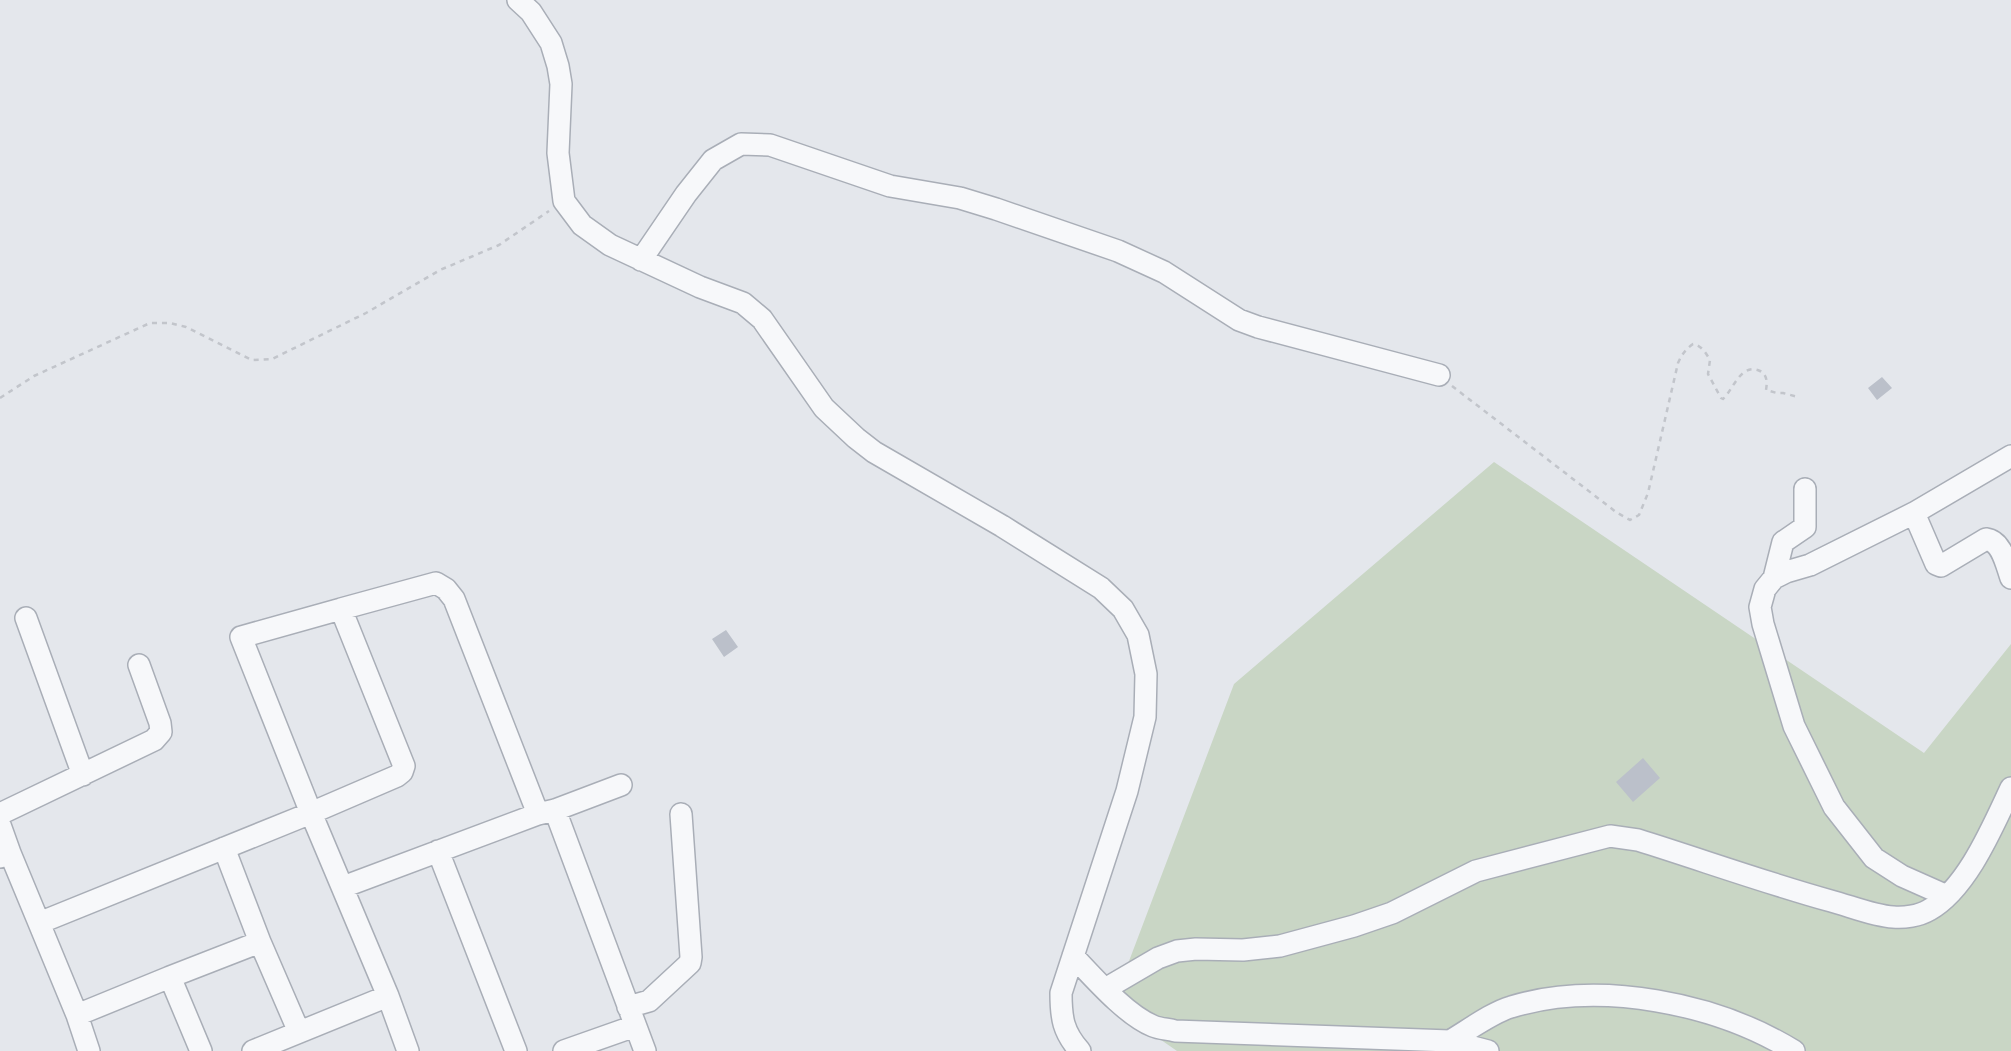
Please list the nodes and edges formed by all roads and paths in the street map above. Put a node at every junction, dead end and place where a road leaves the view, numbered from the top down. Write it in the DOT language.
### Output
graph roads {
  1 [pos="529,4"];
  2 [pos="564,201"];
  3 [pos="641,260"];
  4 [pos="1439,375"];
  5 [pos="1798,397"];
  6 [pos="0,398"];
  7 [pos="2011,456"];
  8 [pos="1805,489"];
  9 [pos="1914,513"];
  10 [pos="2011,578"];
  11 [pos="1774,579"];
  12 [pos="341,609"];
  13 [pos="26,618"];
  14 [pos="139,665"];
  15 [pos="83,775"];
  16 [pos="621,785"];
  17 [pos="2011,788"];
  18 [pos="546,812"];
  19 [pos="311,813"];
  20 [pos="0,814"];
  21 [pos="681,814"];
  22 [pos="0,825"];
  23 [pos="224,848"];
  24 [pos="438,851"];
  25 [pos="5,855"];
  26 [pos="342,887"];
  27 [pos="1947,896"];
  28 [pos="39,923"];
  29 [pos="260,942"];
  30 [pos="1073,956"];
  31 [pos="170,977"];
  32 [pos="1105,989"];
  33 [pos="388,996"];
  34 [pos="77,1015"];
  35 [pos="631,1017"];
  36 [pos="299,1032"];
  37 [pos="1450,1041"];
  38 [pos="89,1051"];
  39 [pos="201,1051"];
  40 [pos="253,1051"];
  41 [pos="408,1051"];
  42 [pos="516,1051"];
  43 [pos="564,1051"];
  44 [pos="645,1051"];
  45 [pos="1080,1051"];
  46 [pos="1488,1051"];
  47 [pos="1794,1051"];
  1 -- 2 [label="street"];
  2 -- 3 [label="street"];
  2 -- 6 [label="path"];
  3 -- 4 [label="street"];
  3 -- 30 [label="street"];
  4 -- 5 [label="path"];
  7 -- 9 [label="street"];
  8 -- 11 [label="street"];
  9 -- 10 [label="street"];
  9 -- 11 [label="street"];
  11 -- 27 [label="street"];
  12 -- 18 [label="street"];
  12 -- 19 [label="street"];
  12 -- 19 [label="street"];
  13 -- 15 [label="street"];
  14 -- 15 [label="street"];
  15 -- 20 [label="street"];
  16 -- 18 [label="street"];
  17 -- 27 [label="street"];
  18 -- 24 [label="street"];
  18 -- 35 [label="street"];
  19 -- 23 [label="street"];
  19 -- 26 [label="street"];
  21 -- 35 [label="street"];
  22 -- 25 [label="street"];
  23 -- 28 [label="street"];
  23 -- 29 [label="street"];
  24 -- 26 [label="street"];
  24 -- 42 [label="street"];
  25 -- 28 [label="street"];
  26 -- 33 [label="street"];
  27 -- 32 [label="street"];
  28 -- 34 [label="street"];
  29 -- 31 [label="street"];
  29 -- 36 [label="street"];
  30 -- 32 [label="street"];
  30 -- 45 [label="street"];
  31 -- 34 [label="street"];
  31 -- 39 [label="street"];
  32 -- 37 [label="street"];
  33 -- 36 [label="street"];
  33 -- 41 [label="street"];
  34 -- 38 [label="street"];
  35 -- 43 [label="street"];
  35 -- 44 [label="street"];
  36 -- 40 [label="street"];
  37 -- 46 [label="street"];
  37 -- 47 [label="street"];
}
